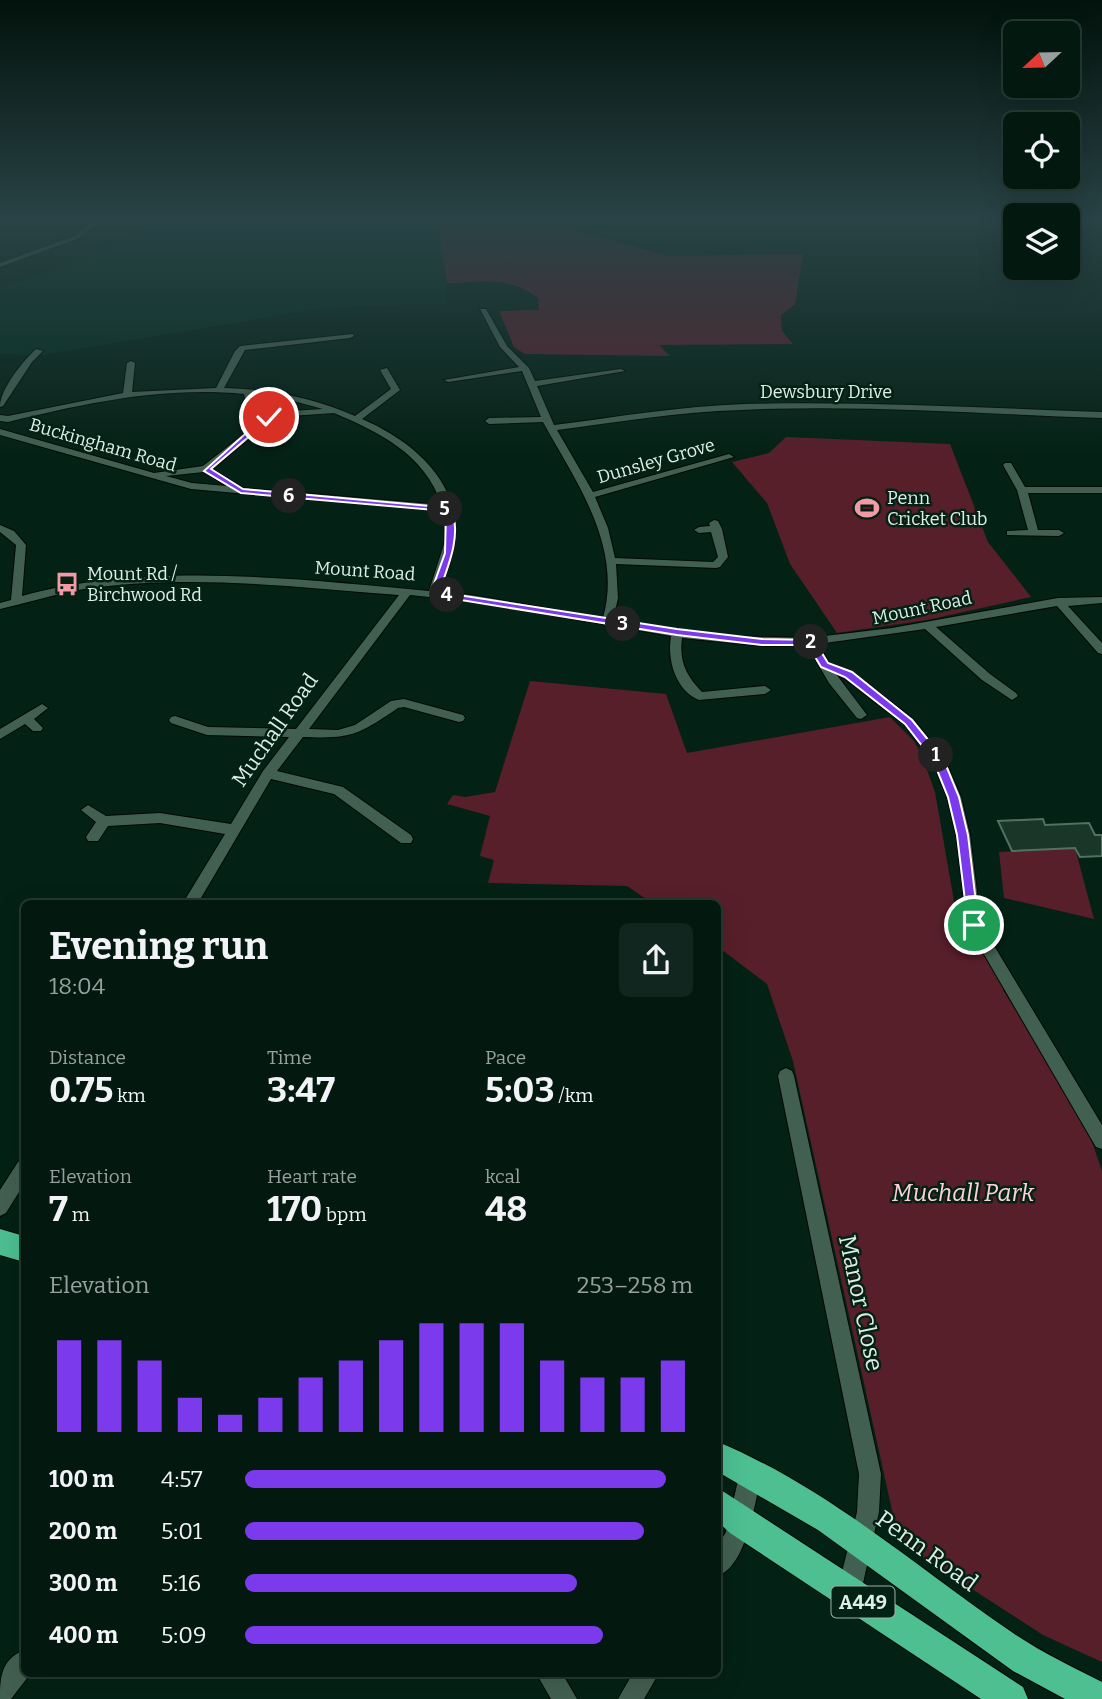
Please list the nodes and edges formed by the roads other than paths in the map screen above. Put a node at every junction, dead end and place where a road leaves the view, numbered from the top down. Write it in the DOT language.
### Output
graph roads {
  1 [pos="483,311"];
  2 [pos="350,336"];
  3 [pos="39,351"];
  4 [pos="131,363"];
  5 [pos="395,368"];
  6 [pos="525,368"];
  7 [pos="621,372"];
  8 [pos="448,380"];
  9 [pos="533,384"];
  10 [pos="218,391"];
  11 [pos="248,393"];
  12 [pos="127,395"];
  13 [pos="1101,402"];
  14 [pos="0,404"];
  15 [pos="339,410"];
  16 [pos="273,415"];
  17 [pos="1100,415"];
  18 [pos="4,418"];
  19 [pos="356,418"];
  20 [pos="489,421"];
  21 [pos="549,423"];
  22 [pos="0,426"];
  23 [pos="0,432"];
  24 [pos="729,457"];
  25 [pos="206,469"];
  26 [pos="996,473"];
  27 [pos="153,476"];
  28 [pos="1022,490"];
  29 [pos="1102,490"];
  30 [pos="241,491"];
  31 [pos="593,495"];
  32 [pos="449,509"];
  33 [pos="0,528"];
  34 [pos="699,530"];
  35 [pos="1010,533"];
  36 [pos="1034,533"];
  37 [pos="1059,533"];
  38 [pos="611,561"];
  39 [pos="407,592"];
  40 [pos="433,594"];
  41 [pos="1102,600"];
  42 [pos="16,601"];
  43 [pos="1058,601"];
  44 [pos="0,606"];
  45 [pos="607,622"];
  46 [pos="928,625"];
  47 [pos="677,632"];
  48 [pos="811,642"];
  49 [pos="1102,650"];
  50 [pos="824,665"];
  51 [pos="865,688"];
  52 [pos="765,690"];
  53 [pos="844,693"];
  54 [pos="1012,696"];
  55 [pos="42,708"];
  56 [pos="862,715"];
  57 [pos="26,718"];
  58 [pos="459,718"];
  59 [pos="175,720"];
  60 [pos="37,728"];
  61 [pos="301,733"];
  62 [pos="0,735"];
  63 [pos="268,774"];
  64 [pos="88,810"];
  65 [pos="104,821"];
  66 [pos="234,830"];
  67 [pos="93,836"];
  68 [pos="406,839"];
  69 [pos="192,900"];
  70 [pos="786,1076"];
  71 [pos="1102,1141"];
  72 [pos="21,1173"];
  73 [pos="0,1207"];
  74 [pos="0,1242"];
  75 [pos="21,1248"];
  76 [pos="721,1458"];
  77 [pos="751,1472"];
  78 [pos="729,1512"];
  79 [pos="861,1542"];
  80 [pos="721,1560"];
  81 [pos="849,1592"];
  82 [pos="21,1666"];
  83 [pos="551,1677"];
  84 [pos="644,1677"];
  85 [pos="0,1694"];
  86 [pos="1002,1697"];
  87 [pos="565,1699"];
  88 [pos="630,1699"];
  89 [pos="1098,1699"];
  1 -- 6 [label="street"];
  2 -- 10 [label="street"];
  3 -- 14 [label="street"];
  4 -- 12 [label="street"];
  5 -- 19 [label="street"];
  6 -- 8 [label="street"];
  6 -- 9 [label="street"];
  7 -- 9 [label="street"];
  9 -- 21 [label="street"];
  10 -- 11 [label="street"];
  10 -- 12 [label="street"];
  11 -- 15 [label="street"];
  11 -- 16 [label="street"];
  12 -- 18 [label="street"];
  13 -- 17 [label="street"];
  15 -- 16 [label="street"];
  15 -- 19 [label="street"];
  16 -- 25 [label="street"];
  17 -- 21 [label="street, Dewsbury Drive"];
  18 -- 22 [label="street"];
  19 -- 32 [label="street"];
  20 -- 21 [label="street, Dewsbury Drive"];
  21 -- 31 [label="street"];
  23 -- 27 [label="street, Buckingham Road"];
  24 -- 31 [label="street, Dunsley Grove"];
  25 -- 27 [label="street"];
  25 -- 30 [label="street"];
  26 -- 28 [label="street"];
  27 -- 30 [label="street, Buckingham Road"];
  28 -- 29 [label="street"];
  28 -- 36 [label="street"];
  30 -- 32 [label="street, Buckingham Road"];
  31 -- 38 [label="street"];
  32 -- 40 [label="street"];
  33 -- 42 [label="street"];
  34 -- 38 [label="street"];
  35 -- 36 [label="street"];
  36 -- 37 [label="street"];
  38 -- 45 [label="street"];
  39 -- 40 [label="street, Mount Road"];
  39 -- 42 [label="street, Mount Road"];
  39 -- 61 [label="street, Muchall Road"];
  40 -- 45 [label="street, Mount Road"];
  41 -- 43 [label="street, Mount Road"];
  42 -- 44 [label="street, Mount Road"];
  43 -- 46 [label="street, Mount Road"];
  43 -- 49 [label="street"];
  45 -- 47 [label="street, Mount Road"];
  46 -- 48 [label="street, Mount Road"];
  46 -- 54 [label="street"];
  47 -- 48 [label="street, Mount Road"];
  47 -- 52 [label="street"];
  48 -- 50 [label="street"];
  50 -- 51 [label="street"];
  50 -- 53 [label="street"];
  51 -- 53 [label="street"];
  51 -- 71 [label="street"];
  53 -- 56 [label="street"];
  55 -- 57 [label="street"];
  57 -- 60 [label="street"];
  57 -- 62 [label="street"];
  58 -- 61 [label="street"];
  59 -- 61 [label="street"];
  61 -- 63 [label="street, Muchall Road"];
  63 -- 66 [label="street, Muchall Road"];
  63 -- 68 [label="street"];
  64 -- 65 [label="street"];
  65 -- 66 [label="street"];
  65 -- 67 [label="street"];
  66 -- 69 [label="street, Muchall Road"];
  70 -- 79 [label="street, Manor Close"];
  72 -- 73 [label="street"];
  74 -- 75 [label="highway"];
  76 -- 77 [label="highway, Penn Road / A449"];
  77 -- 78 [label="street"];
  77 -- 79 [label="highway, Penn Road / A449"];
  78 -- 80 [label="street"];
  78 -- 81 [label="highway, A449"];
  79 -- 81 [label="street, Manor Close"];
  79 -- 89 [label="highway, Penn Road / A449"];
  81 -- 86 [label="highway, A449"];
  82 -- 85 [label="street"];
  83 -- 87 [label="street"];
  84 -- 88 [label="street"];
}
